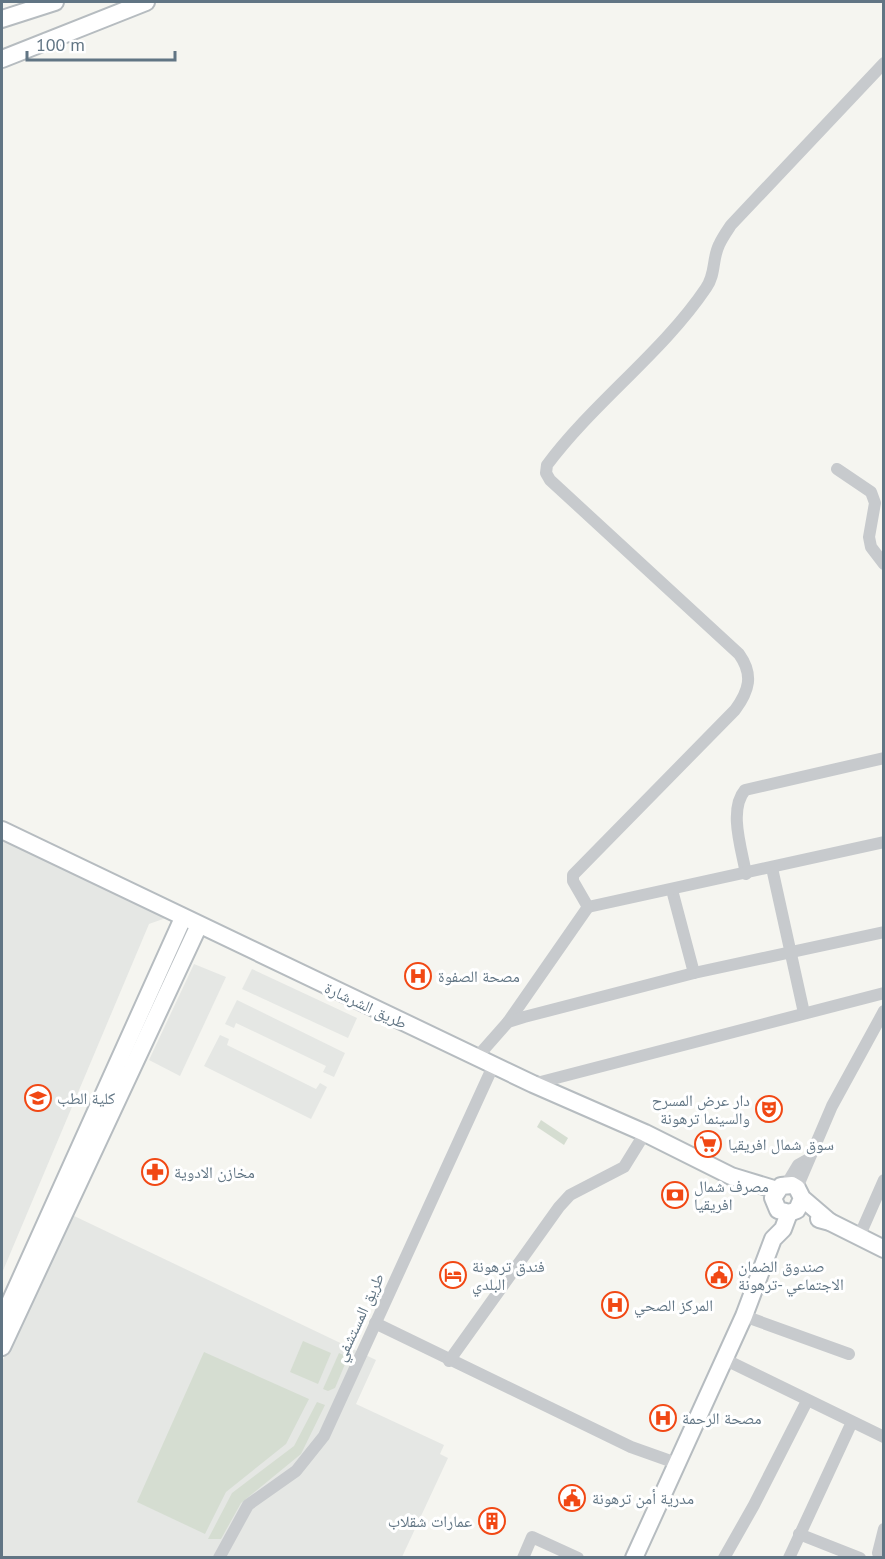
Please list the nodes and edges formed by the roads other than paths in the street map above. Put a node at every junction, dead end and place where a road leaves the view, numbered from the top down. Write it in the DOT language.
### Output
graph roads {
  1 [pos="55,2"];
  2 [pos="146,2"];
  3 [pos="2,20"];
  4 [pos="2,59"];
  5 [pos="884,63"];
  6 [pos="837,470"];
  7 [pos="884,564"];
  8 [pos="884,758"];
  9 [pos="2,830"];
  10 [pos="884,842"];
  11 [pos="772,868"];
  12 [pos="746,874"];
  13 [pos="672,890"];
  14 [pos="588,907"];
  15 [pos="183,918"];
  16 [pos="199,925"];
  17 [pos="884,932"];
  18 [pos="790,951"];
  19 [pos="694,973"];
  20 [pos="884,993"];
  21 [pos="884,1011"];
  22 [pos="804,1013"];
  23 [pos="508,1022"];
  24 [pos="879,1033"];
  25 [pos="486,1060"];
  26 [pos="533,1084"];
  27 [pos="645,1133"];
  28 [pos="884,1180"];
  29 [pos="787,1199"];
  30 [pos="859,1237"];
  31 [pos="884,1249"];
  32 [pos="744,1316"];
  33 [pos="2,1320"];
  34 [pos="375,1323"];
  35 [pos="2,1347"];
  36 [pos="849,1354"];
  37 [pos="724,1359"];
  38 [pos="449,1360"];
  39 [pos="807,1401"];
  40 [pos="852,1422"];
  41 [pos="884,1437"];
  42 [pos="676,1462"];
  43 [pos="884,1529"];
  44 [pos="799,1534"];
  45 [pos="884,1555"];
  46 [pos="219,1557"];
  47 [pos="522,1557"];
  48 [pos="578,1557"];
  49 [pos="634,1557"];
  50 [pos="724,1557"];
  51 [pos="789,1557"];
  52 [pos="860,1557"];
  1 -- 3 [label="street"];
  2 -- 4 [label="street"];
  5 -- 14 [label="street"];
  6 -- 7 [label="street"];
  8 -- 12 [label="street"];
  9 -- 15 [label="street, طريق الشرشارة"];
  10 -- 11 [label="street"];
  11 -- 12 [label="street"];
  11 -- 18 [label="street"];
  12 -- 13 [label="street"];
  13 -- 14 [label="street"];
  13 -- 19 [label="street"];
  14 -- 23 [label="street, طريق المستشفي"];
  15 -- 16 [label="street, طريق الشرشارة"];
  15 -- 33 [label="street"];
  16 -- 25 [label="street, طريق الشرشارة"];
  16 -- 35 [label="street"];
  17 -- 18 [label="street"];
  18 -- 19 [label="street"];
  18 -- 22 [label="street"];
  19 -- 23 [label="street"];
  20 -- 22 [label="street"];
  21 -- 24 [label="street"];
  22 -- 26 [label="street"];
  23 -- 25 [label="street, طريق المستشفي"];
  24 -- 29 [label="street"];
  25 -- 26 [label="street, طريق الشرشارة"];
  25 -- 34 [label="street, طريق المستشفي"];
  26 -- 27 [label="street, طريق الشرشارة"];
  27 -- 29 [label="street, طريق الشرشارة"];
  27 -- 38 [label="street"];
  28 -- 30 [label="street"];
  29 -- 30 [label="street"];
  29 -- 32 [label="street"];
  30 -- 31 [label="street"];
  32 -- 36 [label="street"];
  32 -- 37 [label="street"];
  34 -- 38 [label="street"];
  34 -- 46 [label="street, طريق المستشفي"];
  37 -- 39 [label="street"];
  37 -- 42 [label="street"];
  38 -- 42 [label="street"];
  39 -- 40 [label="street"];
  39 -- 50 [label="street"];
  40 -- 41 [label="street"];
  40 -- 44 [label="street"];
  42 -- 49 [label="street"];
  43 -- 45 [label="street"];
  44 -- 51 [label="street"];
  44 -- 52 [label="street"];
  47 -- 48 [label="street"];
}
